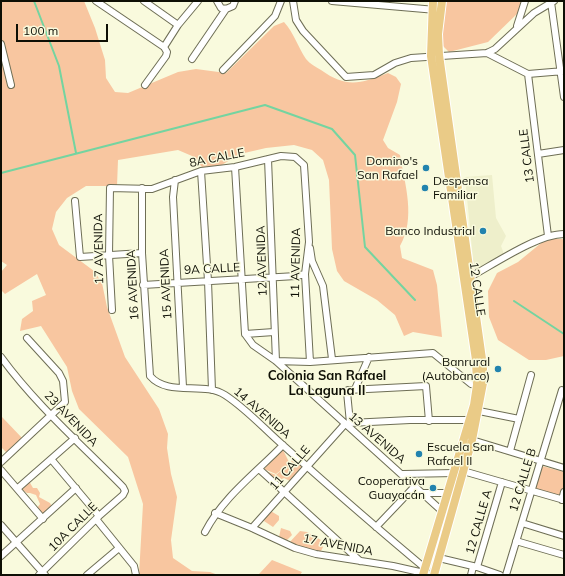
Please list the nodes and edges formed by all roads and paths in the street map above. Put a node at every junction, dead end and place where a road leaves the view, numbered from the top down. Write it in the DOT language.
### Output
graph roads {
  1 [pos="96,1"];
  2 [pos="144,1"];
  3 [pos="198,1"];
  4 [pos="217,1"];
  5 [pos="281,1"];
  6 [pos="293,1"];
  7 [pos="332,1"];
  8 [pos="433,1"];
  9 [pos="442,1"];
  10 [pos="525,1"];
  11 [pos="552,1"];
  12 [pos="236,2"];
  13 [pos="226,9"];
  14 [pos="436,10"];
  15 [pos="178,25"];
  16 [pos="517,27"];
  17 [pos="556,39"];
  18 [pos="564,39"];
  19 [pos="1,44"];
  20 [pos="164,47"];
  21 [pos="487,53"];
  22 [pos="435,55"];
  23 [pos="192,59"];
  24 [pos="223,70"];
  25 [pos="562,71"];
  26 [pos="528,74"];
  27 [pos="11,85"];
  28 [pos="145,85"];
  29 [pos="564,97"];
  30 [pos="564,150"];
  31 [pos="538,154"];
  32 [pos="268,159"];
  33 [pos="304,165"];
  34 [pos="236,167"];
  35 [pos="201,171"];
  36 [pos="175,180"];
  37 [pos="110,188"];
  38 [pos="142,188"];
  39 [pos="75,202"];
  40 [pos="564,234"];
  41 [pos="548,236"];
  42 [pos="309,242"];
  43 [pos="142,253"];
  44 [pos="109,255"];
  45 [pos="305,274"];
  46 [pos="274,277"];
  47 [pos="470,277"];
  48 [pos="242,279"];
  49 [pos="208,281"];
  50 [pos="177,282"];
  51 [pos="143,285"];
  52 [pos="112,310"];
  53 [pos="274,332"];
  54 [pos="262,333"];
  55 [pos="245,334"];
  56 [pos="27,338"];
  57 [pos="251,343"];
  58 [pos="1,357"];
  59 [pos="369,357"];
  60 [pos="332,359"];
  61 [pos="276,361"];
  62 [pos="310,362"];
  63 [pos="531,376"];
  64 [pos="477,385"];
  65 [pos="183,387"];
  66 [pos="212,390"];
  67 [pos="352,390"];
  68 [pos="562,390"];
  69 [pos="479,411"];
  70 [pos="52,416"];
  71 [pos="519,419"];
  72 [pos="429,420"];
  73 [pos="470,420"];
  74 [pos="347,424"];
  75 [pos="75,438"];
  76 [pos="472,440"];
  77 [pos="283,445"];
  78 [pos="510,451"];
  79 [pos="51,459"];
  80 [pos="541,460"];
  81 [pos="1,462"];
  82 [pos="306,466"];
  83 [pos="564,468"];
  84 [pos="259,469"];
  85 [pos="1,470"];
  86 [pos="459,472"];
  87 [pos="403,474"];
  88 [pos="502,482"];
  89 [pos="415,486"];
  90 [pos="18,488"];
  91 [pos="76,488"];
  92 [pos="531,491"];
  93 [pos="284,492"];
  94 [pos="564,492"];
  95 [pos="423,493"];
  96 [pos="449,493"];
  97 [pos="123,495"];
  98 [pos="563,500"];
  99 [pos="215,513"];
  100 [pos="447,513"];
  101 [pos="98,517"];
  102 [pos="43,519"];
  103 [pos="522,523"];
  104 [pos="1,525"];
  105 [pos="252,528"];
  106 [pos="376,528"];
  107 [pos="205,532"];
  108 [pos="564,536"];
  109 [pos="516,541"];
  110 [pos="18,542"];
  111 [pos="119,548"];
  112 [pos="564,555"];
  113 [pos="1,556"];
  114 [pos="439,558"];
  115 [pos="360,561"];
  116 [pos="475,567"];
  117 [pos="424,572"];
  118 [pos="42,574"];
  119 [pos="91,574"];
  120 [pos="136,575"];
  121 [pos="434,575"];
  122 [pos="471,575"];
  123 [pos="500,575"];
  124 [pos="506,575"];
  1 -- 20 [label="street"];
  2 -- 15 [label="street"];
  3 -- 15 [label="street"];
  4 -- 13 [label="street"];
  5 -- 24 [label="street"];
  6 -- 22 [label="street"];
  7 -- 14 [label="street"];
  8 -- 14 [label="main road, 12 CALLE"];
  9 -- 14 [label="main road, 12 CALLE"];
  10 -- 16 [label="street"];
  11 -- 16 [label="street"];
  11 -- 17 [label="street"];
  12 -- 13 [label="street"];
  13 -- 23 [label="street"];
  14 -- 22 [label="main road, 12 CALLE"];
  15 -- 20 [label="street"];
  16 -- 21 [label="street"];
  17 -- 18 [label="street"];
  17 -- 25 [label="street"];
  19 -- 27 [label="street"];
  20 -- 28 [label="street"];
  21 -- 22 [label="street"];
  21 -- 26 [label="street"];
  22 -- 47 [label="main road, 12 CALLE"];
  22 -- 64 [label="main road, 12 CALLE"];
  25 -- 26 [label="street"];
  25 -- 29 [label="street"];
  26 -- 31 [label="street, 13 CALLE"];
  30 -- 31 [label="street"];
  31 -- 41 [label="street, 13 CALLE"];
  32 -- 33 [label="street, 8A CALLE"];
  32 -- 34 [label="street, 8A CALLE"];
  32 -- 46 [label="street, 12 AVENIDA"];
  33 -- 42 [label="street, 11 AVENIDA"];
  34 -- 35 [label="street, 8A CALLE"];
  34 -- 48 [label="street, 13 AVENIDA"];
  35 -- 36 [label="street, 8A CALLE"];
  35 -- 49 [label="street"];
  36 -- 38 [label="street, 8A CALLE"];
  36 -- 50 [label="street, 15 AVENIDA"];
  37 -- 38 [label="street, 8A CALLE"];
  37 -- 44 [label="street, 17 AVENIDA"];
  38 -- 43 [label="street, 16 AVENIDA"];
  39 -- 44 [label="street"];
  40 -- 41 [label="street"];
  41 -- 47 [label="street"];
  42 -- 45 [label="street, 11 AVENIDA"];
  42 -- 60 [label="street"];
  43 -- 44 [label="street"];
  43 -- 51 [label="street, 16 AVENIDA"];
  44 -- 52 [label="street, 17 AVENIDA"];
  45 -- 46 [label="street, 9A CALLE"];
  45 -- 62 [label="street, 11 AVENIDA"];
  46 -- 48 [label="street, 9A CALLE"];
  46 -- 53 [label="street, 12 AVENIDA"];
  47 -- 69 [label="main road, 12 CALLE"];
  48 -- 49 [label="street, 9A CALLE"];
  48 -- 55 [label="street, 13 AVENIDA"];
  49 -- 50 [label="street, 9A CALLE"];
  49 -- 66 [label="street"];
  50 -- 51 [label="street, 9A CALLE"];
  50 -- 65 [label="street, 15 AVENIDA"];
  51 -- 65 [label="street, 16 AVENIDA"];
  53 -- 54 [label="street"];
  53 -- 61 [label="street, 12 AVENIDA"];
  54 -- 55 [label="street"];
  54 -- 57 [label="street"];
  55 -- 57 [label="street, 13 AVENIDA"];
  56 -- 70 [label="street"];
  57 -- 61 [label="street, 13 AVENIDA"];
  58 -- 70 [label="street, 23 AVENIDA"];
  59 -- 60 [label="street"];
  59 -- 64 [label="street"];
  59 -- 67 [label="street"];
  60 -- 62 [label="street"];
  61 -- 62 [label="street"];
  61 -- 74 [label="street, 13 AVENIDA"];
  63 -- 71 [label="street"];
  64 -- 73 [label="main road, 12 CALLE"];
  65 -- 66 [label="street"];
  66 -- 77 [label="street, 14 AVENIDA"];
  67 -- 72 [label="street"];
  67 -- 74 [label="street"];
  68 -- 80 [label="street, 12 CALLE B"];
  69 -- 71 [label="street"];
  69 -- 76 [label="main road, 12 CALLE"];
  70 -- 75 [label="street, 23 AVENIDA"];
  70 -- 81 [label="street"];
  71 -- 78 [label="street"];
  72 -- 73 [label="street"];
  72 -- 74 [label="street"];
  73 -- 86 [label="main road, 12 CALLE"];
  74 -- 82 [label="street, 11 CALLE"];
  74 -- 87 [label="street, 13 AVENIDA"];
  75 -- 79 [label="street"];
  75 -- 97 [label="street, 23 AVENIDA"];
  76 -- 78 [label="street"];
  76 -- 86 [label="main road, 12 CALLE"];
  77 -- 82 [label="street, 14 AVENIDA"];
  77 -- 84 [label="street"];
  78 -- 80 [label="street"];
  79 -- 90 [label="street"];
  79 -- 91 [label="street"];
  80 -- 83 [label="street"];
  80 -- 92 [label="street, 12 CALLE B"];
  82 -- 93 [label="street, 11 CALLE"];
  82 -- 106 [label="street, 14 AVENIDA"];
  84 -- 93 [label="street"];
  84 -- 99 [label="street"];
  85 -- 90 [label="street"];
  86 -- 87 [label="street"];
  86 -- 88 [label="street"];
  86 -- 96 [label="main road, 12 CALLE"];
  86 -- 100 [label="main road, 12 CALLE"];
  87 -- 89 [label="street, 13 AVENIDA"];
  88 -- 92 [label="street"];
  88 -- 116 [label="street, 12 CALLE A"];
  89 -- 95 [label="street, 13 AVENIDA"];
  89 -- 106 [label="street"];
  90 -- 102 [label="street"];
  91 -- 101 [label="street"];
  91 -- 102 [label="street"];
  92 -- 98 [label="street"];
  92 -- 103 [label="street, 12 CALLE B"];
  93 -- 105 [label="street, 11 CALLE"];
  93 -- 115 [label="street"];
  94 -- 98 [label="street"];
  95 -- 96 [label="street"];
  95 -- 100 [label="street, 13 AVENIDA"];
  96 -- 100 [label="main road, 12 CALLE"];
  97 -- 101 [label="street, 10A CALLE"];
  99 -- 105 [label="street, 17 AVENIDA"];
  99 -- 107 [label="street"];
  100 -- 114 [label="main road, 12 CALLE"];
  100 -- 117 [label="main road, 12 CALLE"];
  101 -- 111 [label="street"];
  101 -- 118 [label="street, 10A CALLE"];
  102 -- 110 [label="street"];
  103 -- 108 [label="street"];
  103 -- 109 [label="street, 12 CALLE B"];
  104 -- 110 [label="street"];
  105 -- 115 [label="street, 17 AVENIDA"];
  106 -- 117 [label="street, 14 AVENIDA"];
  109 -- 112 [label="street"];
  109 -- 124 [label="street, 12 CALLE B"];
  110 -- 113 [label="street"];
  110 -- 118 [label="street"];
  111 -- 119 [label="street"];
  111 -- 120 [label="street"];
  114 -- 116 [label="street"];
  114 -- 121 [label="main road, 12 CALLE"];
  115 -- 117 [label="street, 17 AVENIDA"];
  116 -- 122 [label="street, 12 CALLE A"];
  116 -- 123 [label="street"];
}
